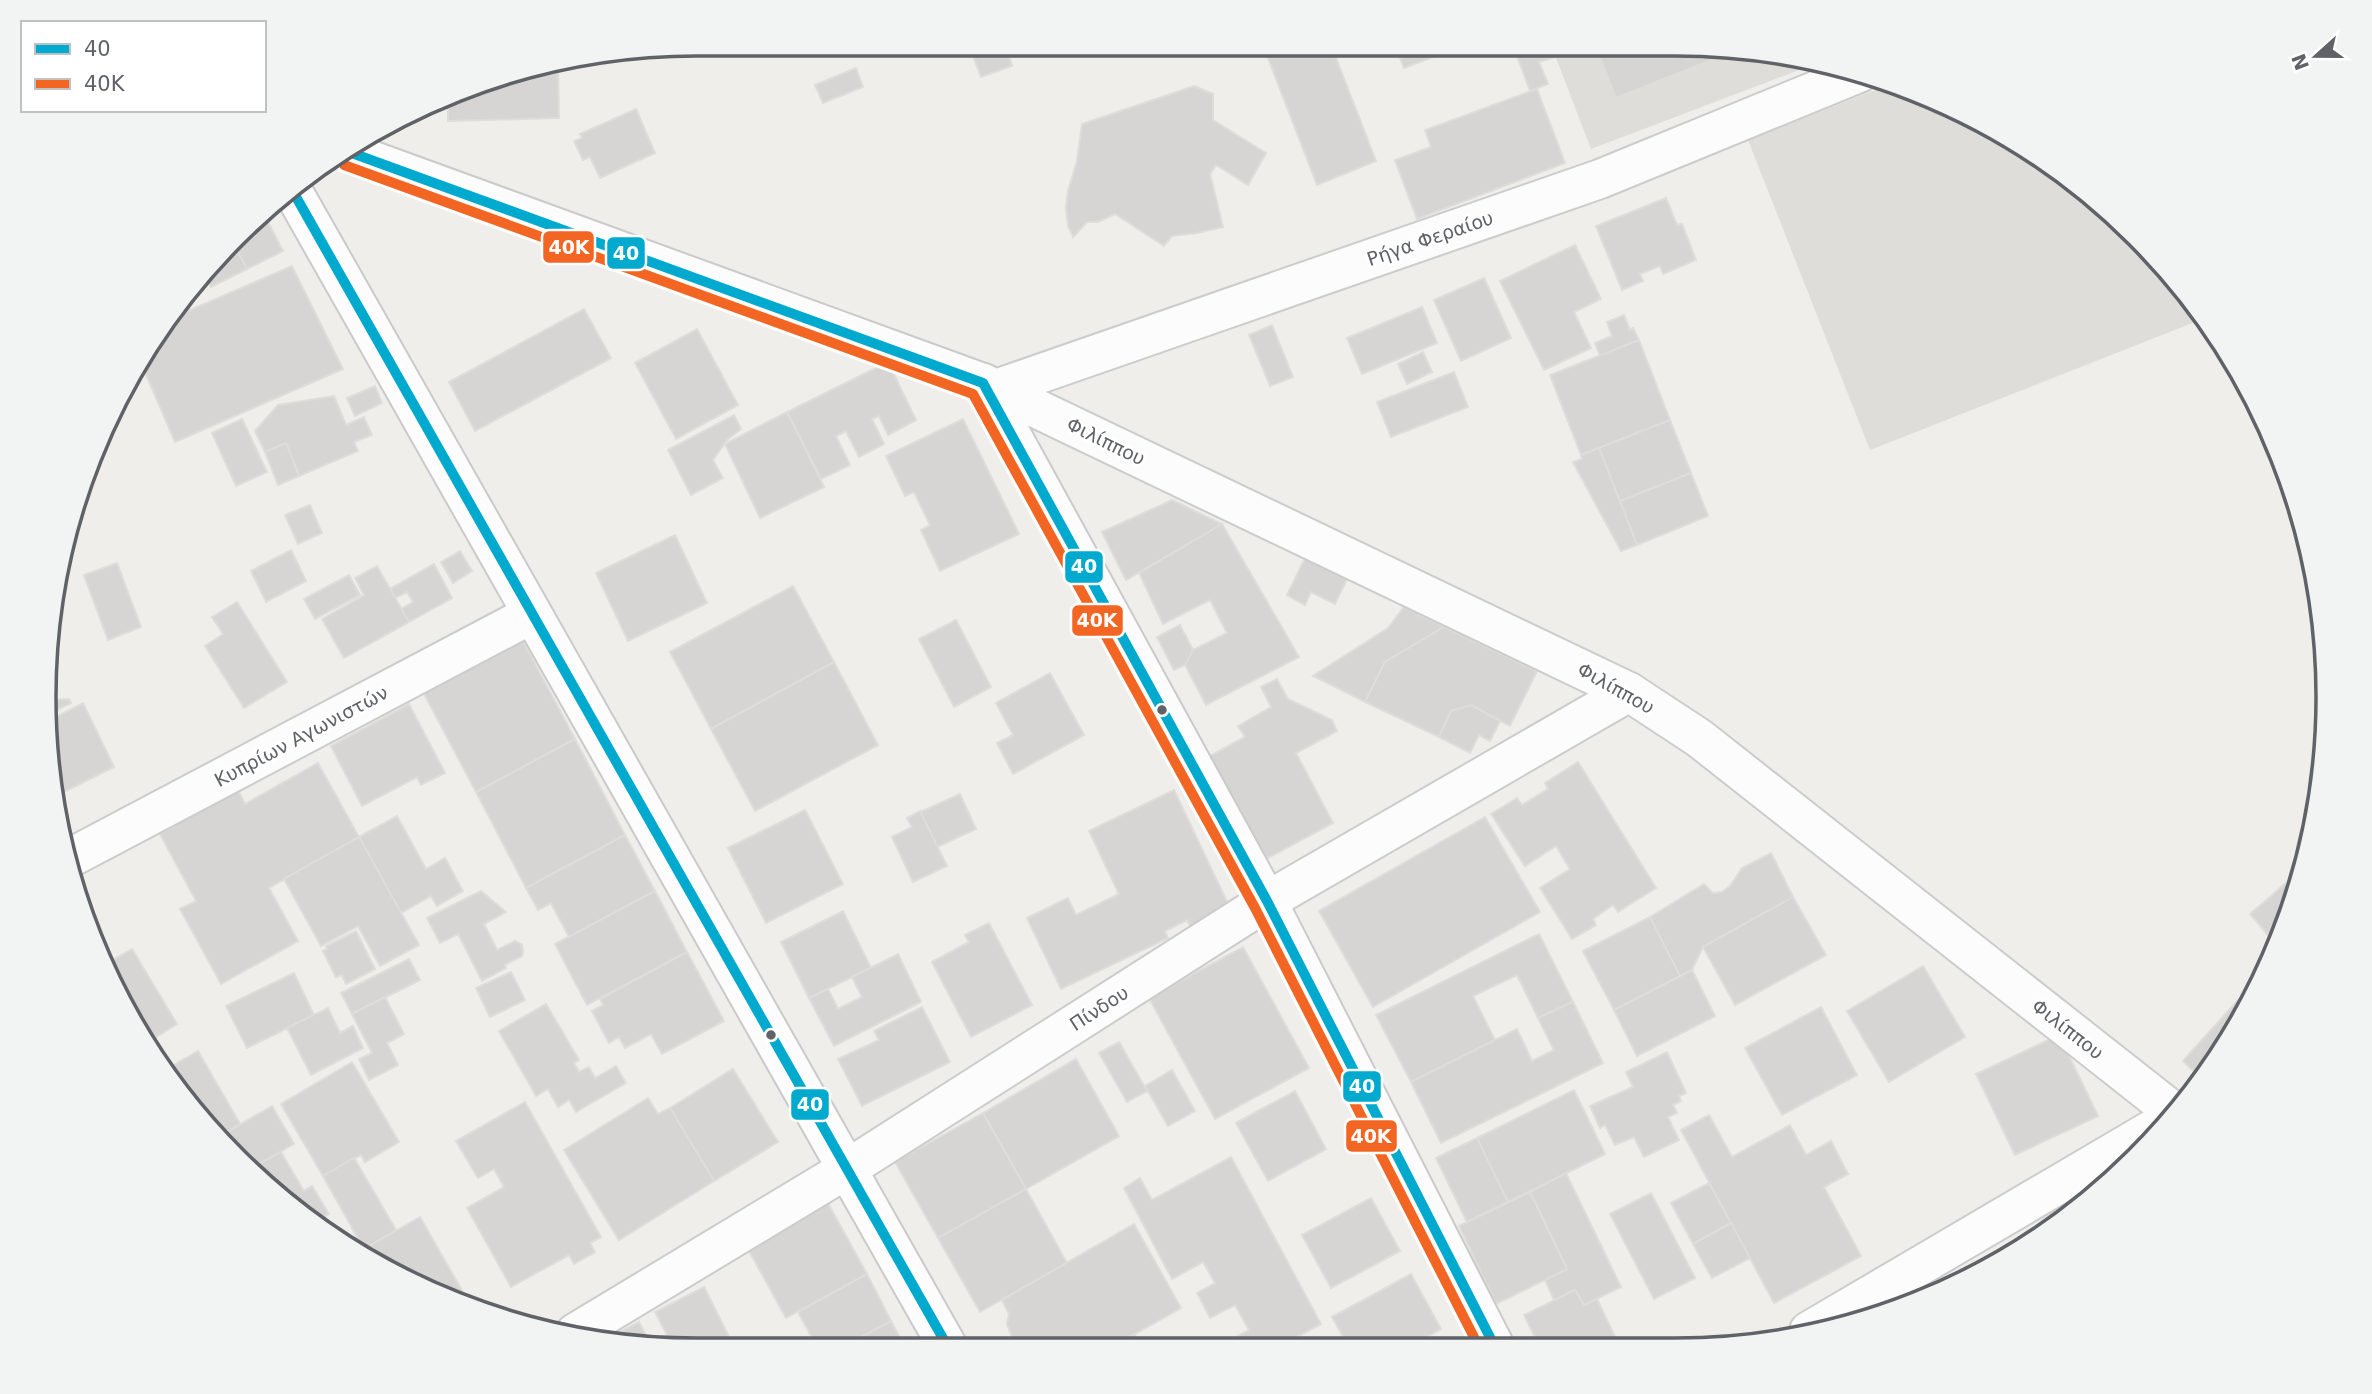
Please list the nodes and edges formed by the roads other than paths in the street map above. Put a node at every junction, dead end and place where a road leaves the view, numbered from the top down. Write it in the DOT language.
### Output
graph roads {
  1 [pos="1844,79"];
  2 [pos="356,155"];
  3 [pos="296,197"];
  4 [pos="990,386"];
  5 [pos="532,614"];
  6 [pos="1629,692"];
  7 [pos="76,855"];
  8 [pos="1266,901"];
  9 [pos="2168,1107"];
  10 [pos="2142,1135"];
  11 [pos="847,1169"];
  12 [pos="1830,1319"];
  13 [pos="583,1328"];
  14 [pos="943,1338"];
  15 [pos="1490,1338"];
  1 -- 4 [label="street, Ρήγα Φεραίου"];
  2 -- 4 [label="street, Φιλίππου"];
  3 -- 5 [label="street"];
  4 -- 6 [label="street, Φιλίππου"];
  4 -- 8 [label="street"];
  5 -- 7 [label="street, Κυπρίων Αγωνιστών"];
  5 -- 11 [label="street"];
  6 -- 8 [label="street, Πίνδου"];
  6 -- 9 [label="street, Φιλίππου"];
  8 -- 11 [label="street, Πίνδου"];
  8 -- 15 [label="street"];
  10 -- 12 [label="street"];
  11 -- 13 [label="street, Πίνδου"];
  11 -- 14 [label="street"];
}
